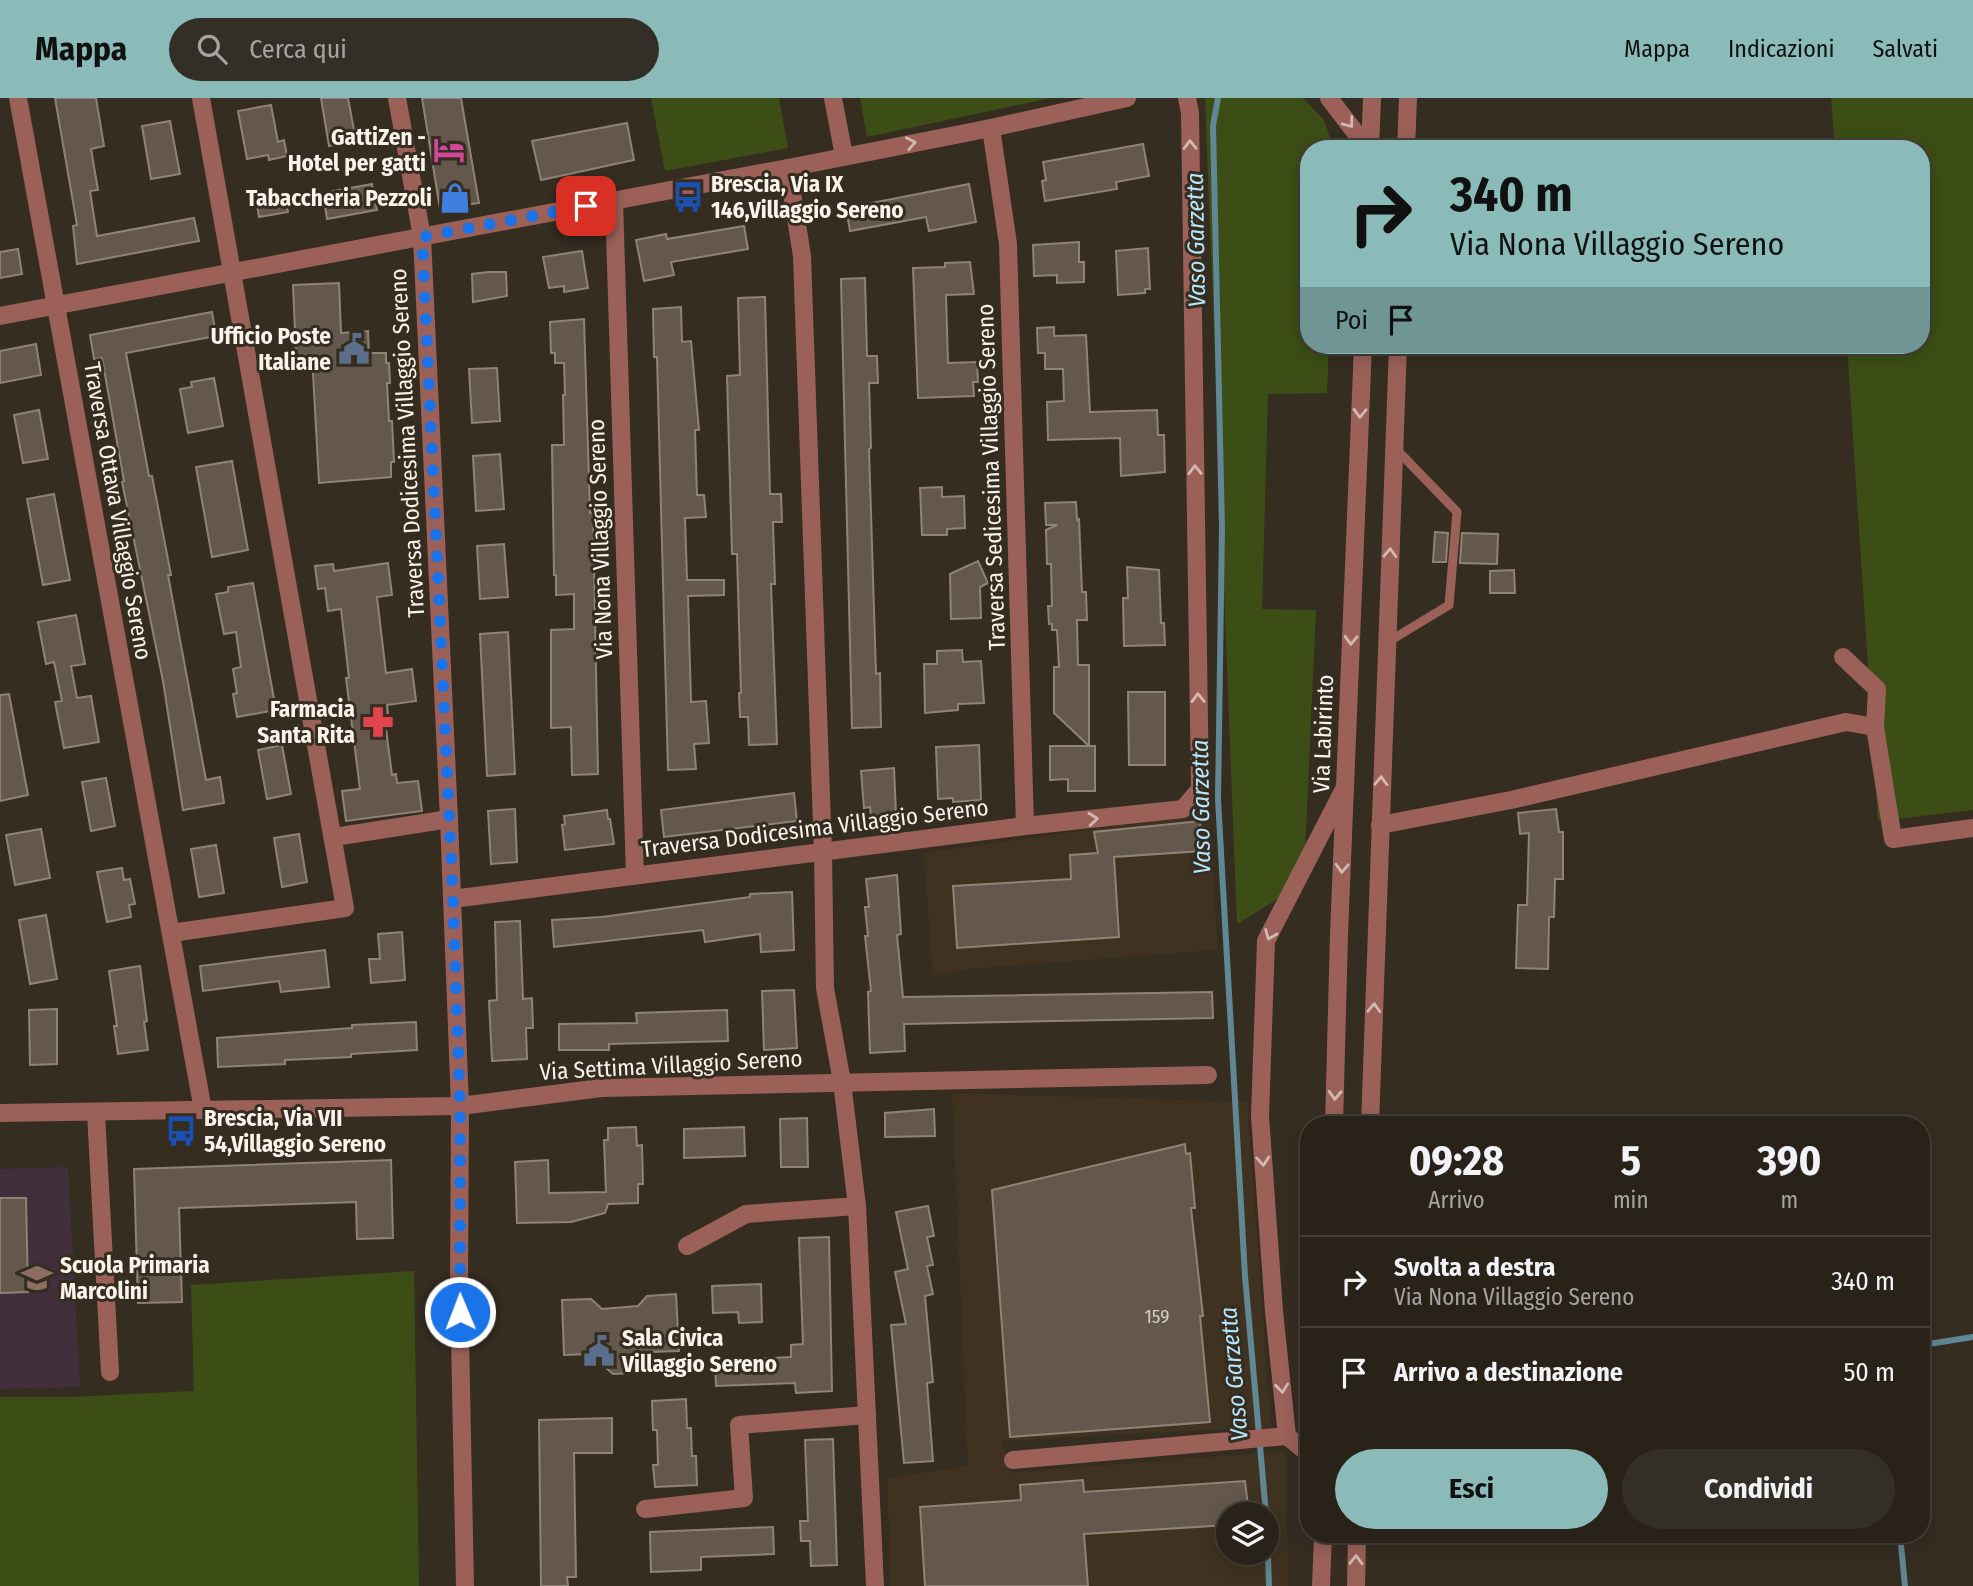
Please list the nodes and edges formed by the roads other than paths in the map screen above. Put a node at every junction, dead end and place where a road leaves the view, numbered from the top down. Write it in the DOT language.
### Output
graph roads {
  1 [pos="18,98"];
  2 [pos="201,98"];
  3 [pos="397,98"];
  4 [pos="833,98"];
  5 [pos="1127,98"];
  6 [pos="1187,98"];
  7 [pos="1329,98"];
  8 [pos="1372,98"];
  9 [pos="1408,98"];
  10 [pos="990,128"];
  11 [pos="1362,140"];
  12 [pos="1370,140"];
  13 [pos="1406,140"];
  14 [pos="844,156"];
  15 [pos="788,167"];
  16 [pos="614,201"];
  17 [pos="422,237"];
  18 [pos="233,273"];
  19 [pos="56,306"];
  20 [pos="0,316"];
  21 [pos="1363,354"];
  22 [pos="1398,354"];
  23 [pos="1394,447"];
  24 [pos="1387,643"];
  25 [pos="1843,657"];
  26 [pos="1875,727"];
  27 [pos="1345,787"];
  28 [pos="449,819"];
  29 [pos="1380,825"];
  30 [pos="1026,826"];
  31 [pos="1973,828"];
  32 [pos="334,837"];
  33 [pos="823,853"];
  34 [pos="635,875"];
  35 [pos="453,899"];
  36 [pos="171,933"];
  37 [pos="1208,1075"];
  38 [pos="842,1082"];
  39 [pos="460,1105"];
  40 [pos="203,1110"];
  41 [pos="0,1113"];
  42 [pos="96,1113"];
  43 [pos="1334,1116"];
  44 [pos="1370,1116"];
  45 [pos="857,1206"];
  46 [pos="687,1246"];
  47 [pos="110,1372"];
  48 [pos="867,1415"];
  49 [pos="1279,1436"];
  50 [pos="1300,1449"];
  51 [pos="1013,1460"];
  52 [pos="645,1509"];
  53 [pos="1323,1543"];
  54 [pos="1357,1543"];
  55 [pos="465,1586"];
  56 [pos="876,1586"];
  57 [pos="1321,1586"];
  58 [pos="1356,1586"];
  1 -- 19 [label="street, Traversa Ottava Villaggio Sereno"];
  2 -- 18 [label="street"];
  3 -- 17 [label="street, Traversa Dodicesima Villaggio Sereno"];
  4 -- 14 [label="street"];
  5 -- 10 [label="street"];
  30 -- 6 [label="street, Traversa Dodicesima Villaggio Sereno, one-way"];
  7 -- 11 [label="street, one-way"];
  8 -- 12 [label="street"];
  9 -- 13 [label="street"];
  14 -- 10 [label="street, one-way"];
  10 -- 30 [label="street, Traversa Sedicesima Villaggio Sereno"];
  14 -- 15 [label="street"];
  15 -- 16 [label="street"];
  15 -- 33 [label="street"];
  16 -- 17 [label="street"];
  16 -- 34 [label="street, Via Nona Villaggio Sereno"];
  17 -- 18 [label="street"];
  17 -- 28 [label="street, Traversa Dodicesima Villaggio Sereno"];
  18 -- 19 [label="street"];
  18 -- 32 [label="street"];
  19 -- 20 [label="street"];
  19 -- 36 [label="street, Traversa Ottava Villaggio Sereno"];
  21 -- 27 [label="street, Via Labirinto, one-way"];
  22 -- 23 [label="street"];
  24 -- 23 [label="street, one-way"];
  23 -- 24 [label="lane"];
  29 -- 24 [label="street, one-way"];
  25 -- 26 [label="street"];
  26 -- 29 [label="street"];
  26 -- 31 [label="street"];
  27 -- 43 [label="street, Via Labirinto, one-way"];
  27 -- 49 [label="street, one-way"];
  28 -- 32 [label="street"];
  28 -- 35 [label="street, Traversa Dodicesima Villaggio Sereno"];
  44 -- 29 [label="street, one-way"];
  30 -- 33 [label="street, Traversa Dodicesima Villaggio Sereno"];
  32 -- 36 [label="street"];
  33 -- 34 [label="street, Traversa Dodicesima Villaggio Sereno"];
  33 -- 38 [label="street"];
  34 -- 35 [label="street, Traversa Dodicesima Villaggio Sereno"];
  35 -- 39 [label="street, Traversa Dodicesima Villaggio Sereno"];
  36 -- 40 [label="street, Traversa Ottava Villaggio Sereno"];
  37 -- 38 [label="street, Via Settima Villaggio Sereno"];
  38 -- 39 [label="street, Via Settima Villaggio Sereno"];
  38 -- 45 [label="street"];
  39 -- 40 [label="street, Via Settima Villaggio Sereno"];
  39 -- 55 [label="street, Traversa Dodicesima Villaggio Sereno"];
  40 -- 42 [label="street, Via Settima Villaggio Sereno"];
  41 -- 42 [label="street, Via Settima Villaggio Sereno"];
  42 -- 47 [label="street"];
  45 -- 46 [label="street"];
  45 -- 48 [label="street"];
  48 -- 52 [label="street"];
  48 -- 56 [label="street"];
  49 -- 50 [label="street"];
  49 -- 51 [label="street"];
  53 -- 57 [label="street"];
  58 -- 54 [label="street, one-way"];
}
